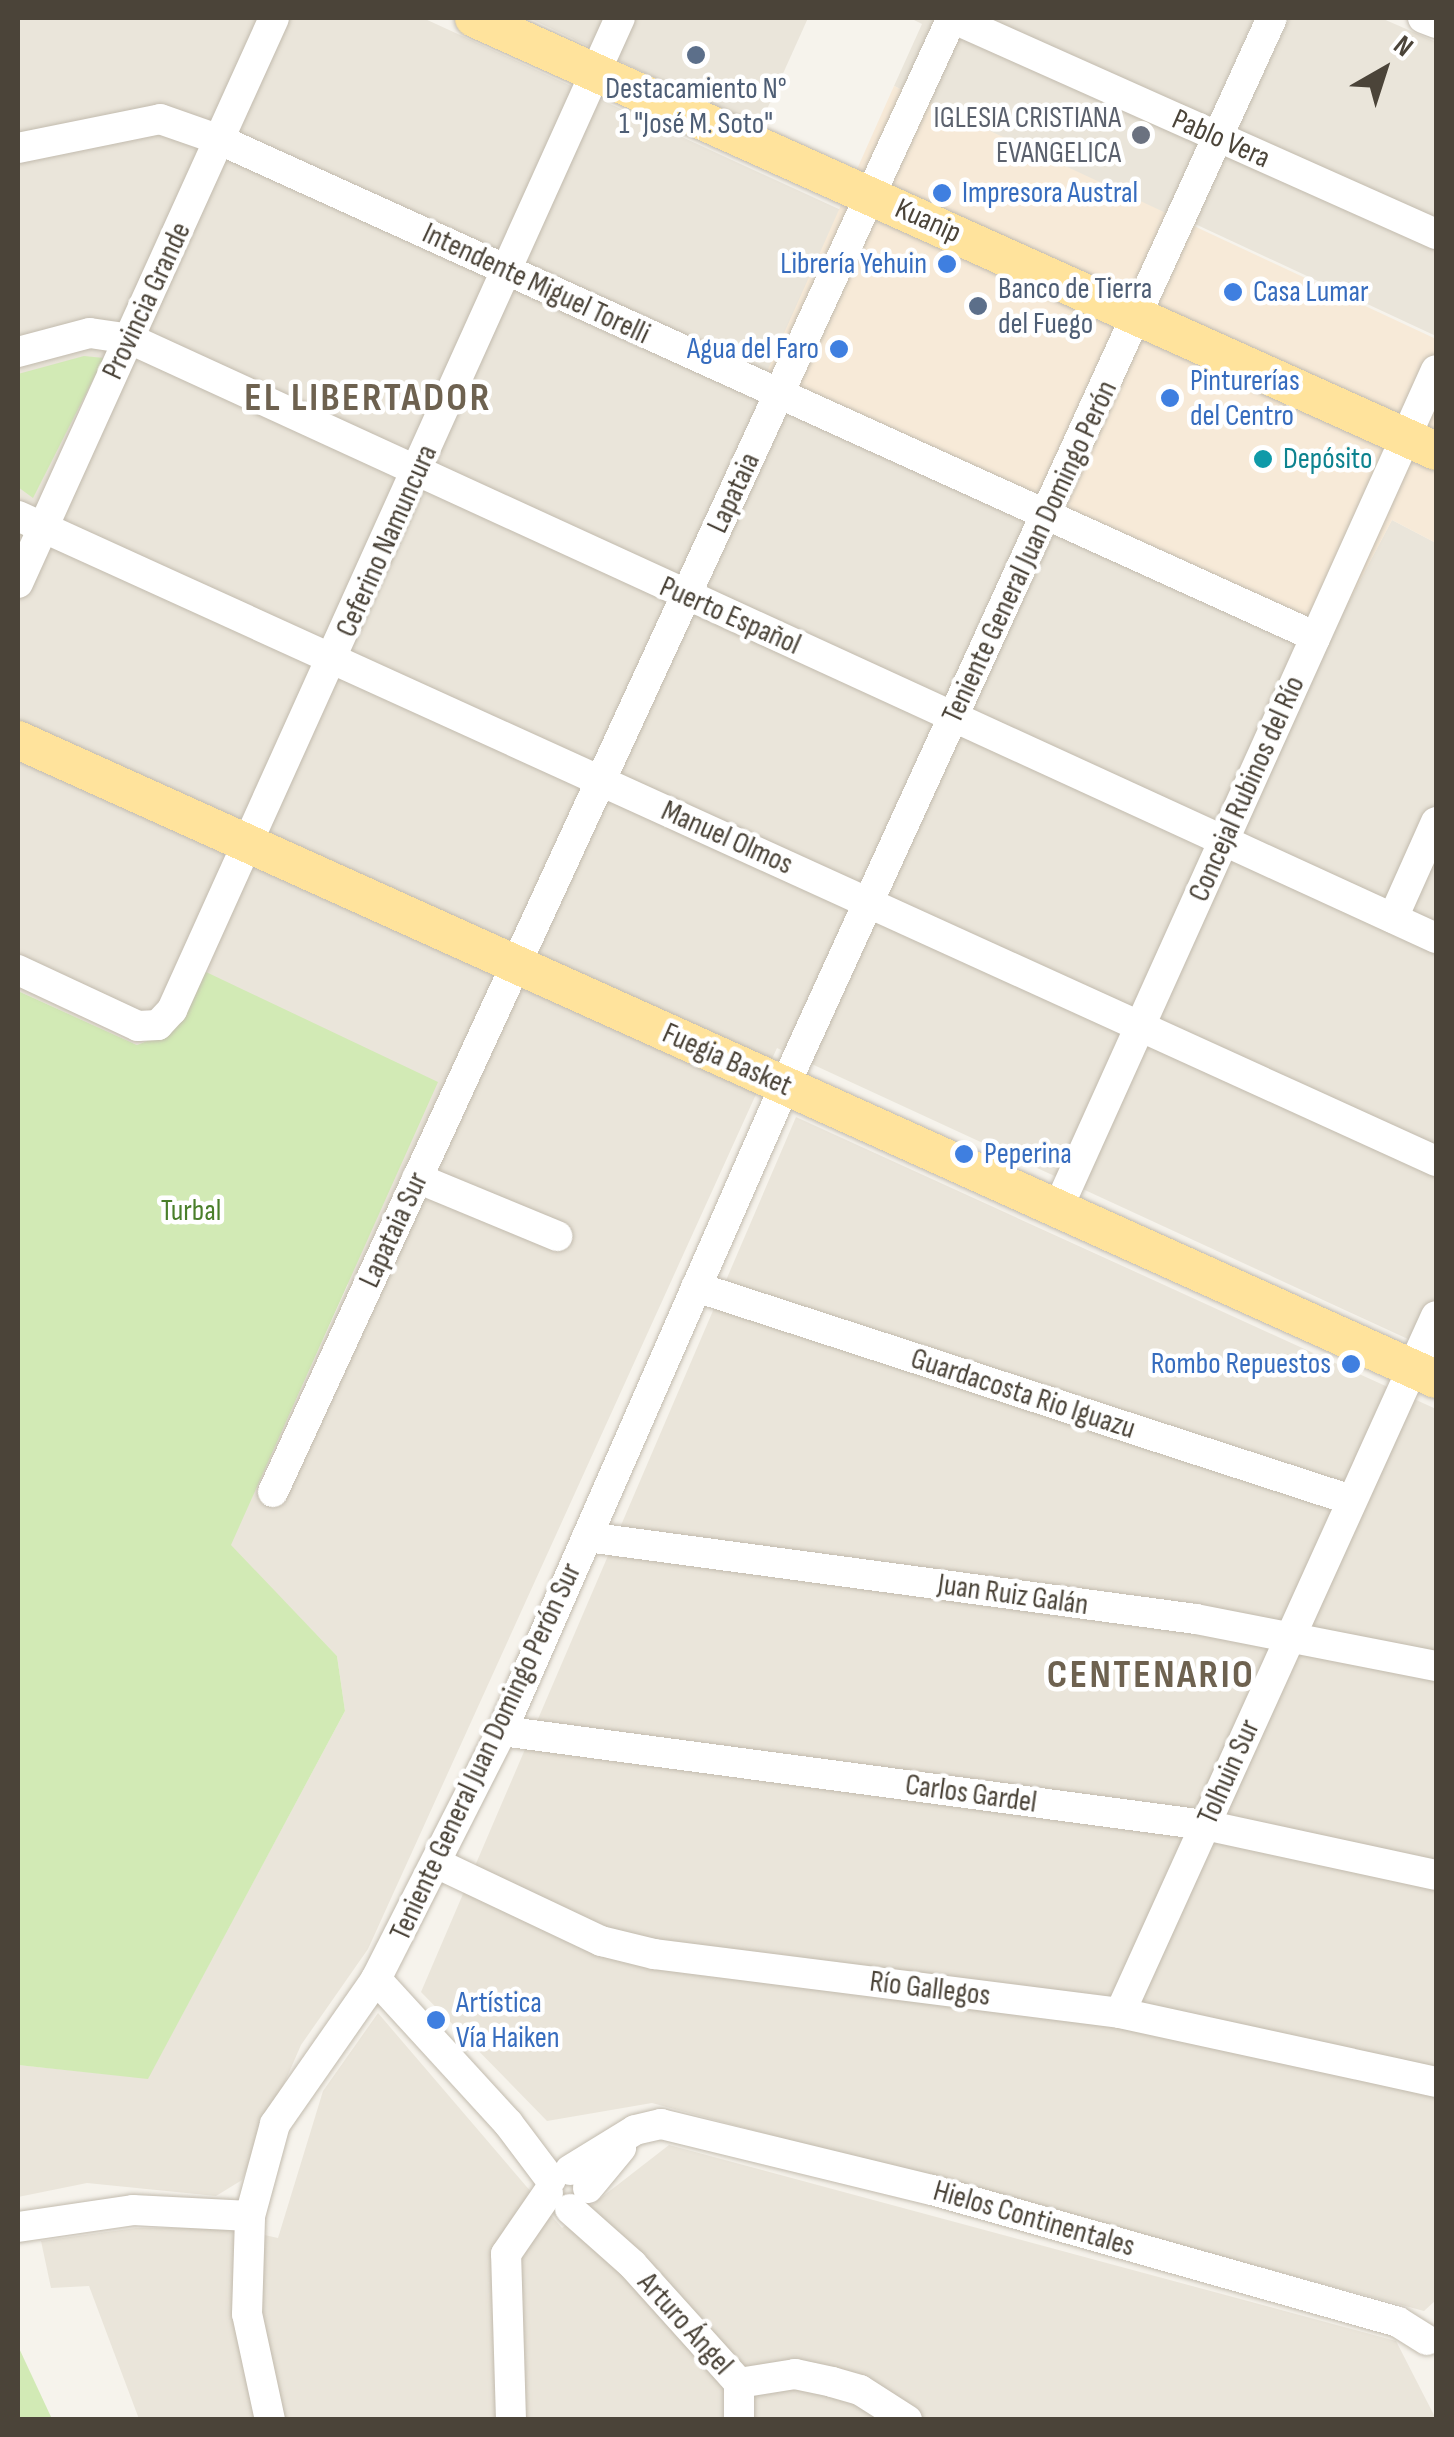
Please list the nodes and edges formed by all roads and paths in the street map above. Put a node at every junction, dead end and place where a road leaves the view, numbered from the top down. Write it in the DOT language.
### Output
graph roads {
  1 [pos="274,18"];
  2 [pos="474,18"];
  3 [pos="620,18"];
  4 [pos="952,18"];
  5 [pos="1272,18"];
  6 [pos="1423,18"];
  7 [pos="1436,24"];
  8 [pos="596,72"];
  9 [pos="1217,138"];
  10 [pos="220,140"];
  11 [pos="18,148"];
  12 [pos="870,195"];
  13 [pos="1436,234"];
  14 [pos="506,270"];
  15 [pos="1138,315"];
  16 [pos="130,339"];
  17 [pos="18,352"];
  18 [pos="1436,370"];
  19 [pos="779,396"];
  20 [pos="1422,444"];
  21 [pos="417,474"];
  22 [pos="1046,517"];
  23 [pos="29,523"];
  24 [pos="18,583"];
  25 [pos="686,596"];
  26 [pos="1316,637"];
  27 [pos="334,660"];
  28 [pos="954,718"];
  29 [pos="18,740"];
  30 [pos="600,780"];
  31 [pos="1436,822"];
  32 [pos="1222,841"];
  33 [pos="248,844"];
  34 [pos="868,902"];
  35 [pos="1393,918"];
  36 [pos="1436,938"];
  37 [pos="514,967"];
  38 [pos="18,970"];
  39 [pos="1141,1022"];
  40 [pos="785,1085"];
  41 [pos="1436,1160"];
  42 [pos="418,1178"];
  43 [pos="1058,1208"];
  44 [pos="557,1236"];
  45 [pos="696,1288"];
  46 [pos="1436,1316"];
  47 [pos="1425,1374"];
  48 [pos="273,1492"];
  49 [pos="1351,1500"];
  50 [pos="587,1537"];
  51 [pos="1289,1635"];
  52 [pos="1436,1666"];
  53 [pos="502,1730"];
  54 [pos="1205,1825"];
  55 [pos="436,1863"];
  56 [pos="1436,1875"];
  57 [pos="376,1979"];
  58 [pos="1120,2013"];
  59 [pos="1436,2082"];
  60 [pos="568,2186"];
  61 [pos="250,2216"];
  62 [pos="18,2227"];
  63 [pos="1433,2344"];
  64 [pos="738,2383"];
  65 [pos="270,2420"];
  66 [pos="511,2420"];
  67 [pos="739,2420"];
  68 [pos="907,2420"];
  1 -- 10 [label="street, Provincia Grande"];
  2 -- 8 [label="main road, Kuanip"];
  3 -- 8 [label="street, Ceferino Namuncura"];
  4 -- 9 [label="street, Pablo Vera"];
  4 -- 12 [label="street, Lapataia"];
  5 -- 9 [label="street, Teniente General Juan Domingo Perón"];
  6 -- 7 [label="street"];
  8 -- 12 [label="main road, Kuanip"];
  8 -- 14 [label="street, Ceferino Namuncura"];
  9 -- 13 [label="street, Pablo Vera"];
  9 -- 15 [label="street, Teniente General Juan Domingo Perón"];
  10 -- 11 [label="street, Intendente Miguel Torelli"];
  10 -- 14 [label="street, Intendente Miguel Torelli"];
  10 -- 16 [label="street, Provincia Grande"];
  12 -- 15 [label="main road, Kuanip"];
  12 -- 19 [label="street, Lapataia"];
  14 -- 19 [label="street, Intendente Miguel Torelli"];
  14 -- 21 [label="street, Ceferino Namuncura"];
  15 -- 20 [label="main road, Kuanip"];
  15 -- 22 [label="street, Teniente General Juan Domingo Perón"];
  16 -- 17 [label="street, Puerto Español"];
  16 -- 21 [label="street, Puerto Español"];
  16 -- 23 [label="street, Provincia Grande"];
  18 -- 20 [label="street, Concejal Rubinos del Río"];
  19 -- 22 [label="street, Intendente Miguel Torelli"];
  19 -- 25 [label="street, Lapataia"];
  20 -- 26 [label="street, Concejal Rubinos del Río"];
  21 -- 25 [label="street, Puerto Español"];
  21 -- 27 [label="street, Ceferino Namuncura"];
  22 -- 26 [label="street, Intendente Miguel Torelli"];
  22 -- 28 [label="street, Teniente General Juan Domingo Perón"];
  23 -- 24 [label="street, Provincia Grande"];
  23 -- 27 [label="street, Manuel Olmos"];
  25 -- 28 [label="street, Puerto Español"];
  25 -- 30 [label="street, Lapataia"];
  26 -- 32 [label="street, Concejal Rubinos del Río"];
  27 -- 30 [label="street, Manuel Olmos"];
  27 -- 33 [label="street, Ceferino Namuncura"];
  28 -- 32 [label="street, Puerto Español"];
  28 -- 34 [label="street, Teniente General Juan Domingo Perón"];
  29 -- 33 [label="main road, Fuegia Basket"];
  30 -- 34 [label="street, Manuel Olmos"];
  30 -- 37 [label="street, Lapataia"];
  31 -- 35 [label="street"];
  32 -- 35 [label="street, Puerto Español"];
  32 -- 39 [label="street, Concejal Rubinos del Río"];
  33 -- 37 [label="main road, Fuegia Basket"];
  33 -- 38 [label="street, Ceferino Namuncura"];
  34 -- 39 [label="street, Manuel Olmos"];
  34 -- 40 [label="street, Teniente General Juan Domingo Perón"];
  35 -- 36 [label="street, Puerto Español"];
  37 -- 40 [label="main road, Fuegia Basket"];
  37 -- 42 [label="street, Lapataia Sur"];
  39 -- 41 [label="street, Manuel Olmos"];
  39 -- 43 [label="street, Concejal Rubinos del Río"];
  40 -- 43 [label="main road, Fuegia Basket"];
  40 -- 45 [label="street, Teniente General Juan Domingo Perón Sur"];
  42 -- 44 [label="street"];
  42 -- 48 [label="street, Lapataia Sur"];
  43 -- 47 [label="main road, Fuegia Basket"];
  45 -- 49 [label="street, Guardacosta Rio Iguazu"];
  45 -- 50 [label="street, Teniente General Juan Domingo Perón Sur"];
  46 -- 47 [label="street, Tolhuin Sur"];
  47 -- 49 [label="street, Tolhuin Sur"];
  49 -- 51 [label="street, Tolhuin Sur"];
  50 -- 51 [label="street, Juan Ruiz Galán"];
  50 -- 53 [label="street, Teniente General Juan Domingo Perón Sur"];
  51 -- 52 [label="street, Juan Ruiz Galán"];
  51 -- 54 [label="street, Tolhuin Sur"];
  53 -- 54 [label="street, Carlos Gardel"];
  53 -- 55 [label="street, Teniente General Juan Domingo Perón Sur"];
  54 -- 56 [label="street, Carlos Gardel"];
  54 -- 58 [label="street, Tolhuin Sur"];
  55 -- 57 [label="street, Teniente General Juan Domingo Perón Sur"];
  55 -- 58 [label="street, Río Gallegos"];
  57 -- 60 [label="street, Arturo Ángel"];
  57 -- 61 [label="street, Teniente General Juan Domingo Perón Sur"];
  58 -- 59 [label="street, Río Gallegos"];
  60 -- 63 [label="street, Hielos Continentales"];
  60 -- 64 [label="street, Arturo Ángel"];
  60 -- 66 [label="street, Hielos Continentales"];
  61 -- 62 [label="street"];
  61 -- 65 [label="street, Teniente General Juan Domingo Perón Sur"];
  64 -- 67 [label="street"];
  64 -- 68 [label="street, Arturo Ángel"];
}
